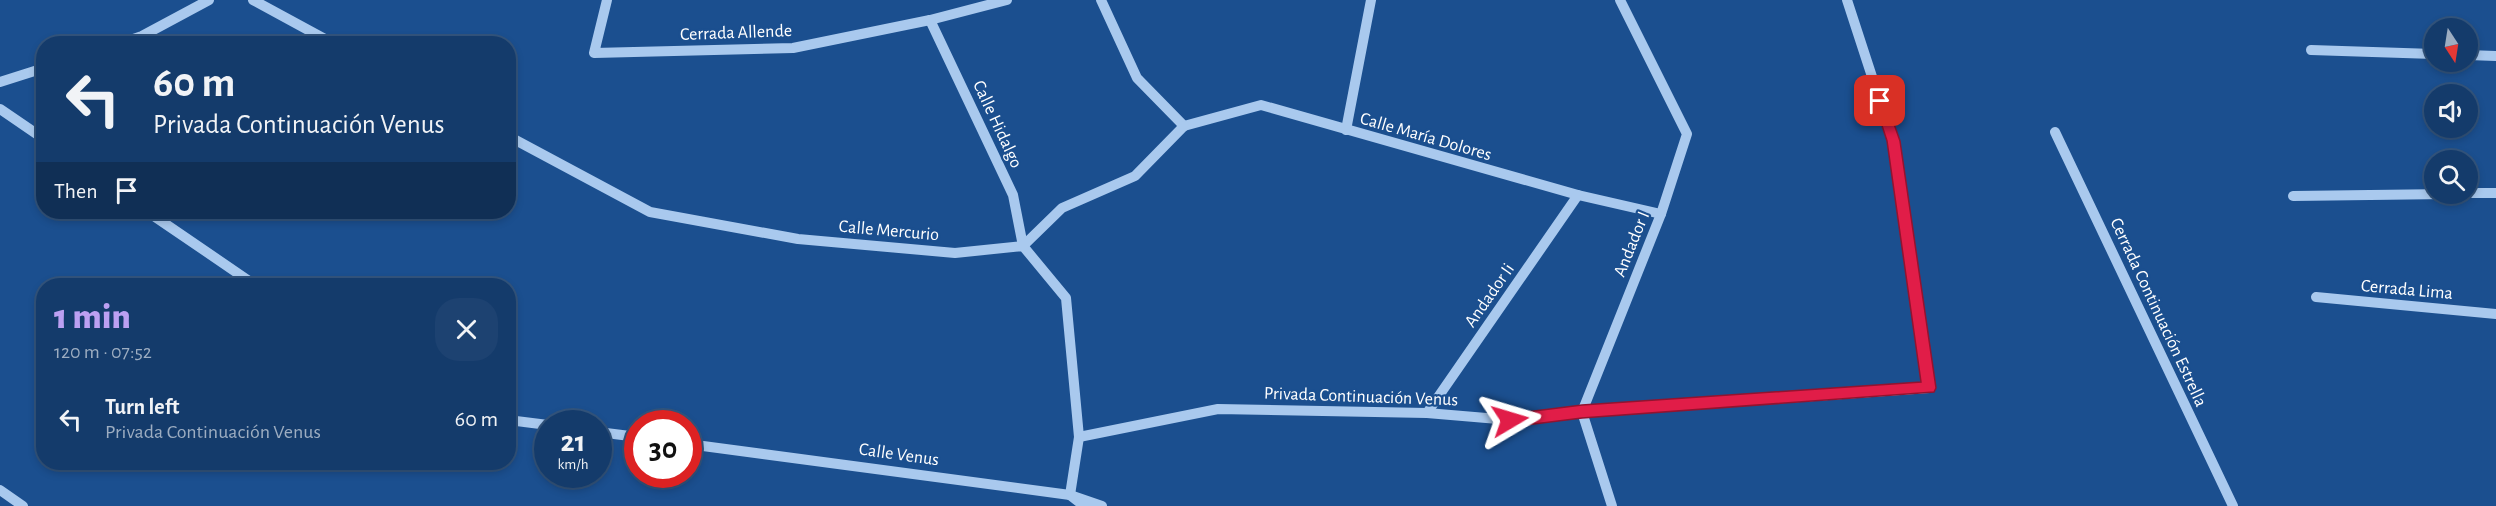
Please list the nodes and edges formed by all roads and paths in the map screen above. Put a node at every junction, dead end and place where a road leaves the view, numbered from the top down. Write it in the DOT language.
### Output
graph roads {
  1 [pos="209,0"];
  2 [pos="253,0"];
  3 [pos="607,0"];
  4 [pos="1007,0"];
  5 [pos="1101,0"];
  6 [pos="1371,0"];
  7 [pos="1620,0"];
  8 [pos="1847,0"];
  9 [pos="930,20"];
  10 [pos="142,36"];
  11 [pos="319,36"];
  12 [pos="2311,50"];
  13 [pos="2424,54"];
  14 [pos="2478,55"];
  15 [pos="2496,56"];
  16 [pos="36,71"];
  17 [pos="0,82"];
  18 [pos="0,109"];
  19 [pos="1184,126"];
  20 [pos="1346,130"];
  21 [pos="2055,132"];
  22 [pos="36,134"];
  23 [pos="516,140"];
  24 [pos="2478,193"];
  25 [pos="2496,193"];
  26 [pos="2424,194"];
  27 [pos="1578,195"];
  28 [pos="2293,196"];
  29 [pos="1661,214"];
  30 [pos="158,219"];
  31 [pos="1023,246"];
  32 [pos="245,278"];
  33 [pos="2316,297"];
  34 [pos="2496,314"];
  35 [pos="1582,411"];
  36 [pos="1427,413"];
  37 [pos="516,421"];
  38 [pos="534,423"];
  39 [pos="1079,437"];
  40 [pos="702,446"];
  41 [pos="0,490"];
  42 [pos="1070,495"];
  43 [pos="23,506"];
  44 [pos="1084,506"];
  45 [pos="1102,506"];
  46 [pos="1612,506"];
  47 [pos="2233,506"];
  1 -- 10 [label="street"];
  2 -- 11 [label="street"];
  3 -- 9 [label="street, Cerrada Allende"];
  4 -- 9 [label="street"];
  5 -- 19 [label="street"];
  6 -- 20 [label="street"];
  7 -- 29 [label="street, Andador I"];
  8 -- 35 [label="street, Privada Continuación Venus"];
  9 -- 31 [label="street, Calle Hidalgo"];
  12 -- 13 [label="street"];
  14 -- 15 [label="street"];
  16 -- 17 [label="street"];
  18 -- 22 [label="street"];
  19 -- 20 [label="street, Calle María Dolores"];
  19 -- 31 [label="street"];
  20 -- 27 [label="street, Calle María Dolores"];
  21 -- 47 [label="street, Cerrada Continuación Estrella"];
  23 -- 31 [label="street, Calle Mercurio"];
  24 -- 25 [label="street"];
  26 -- 28 [label="street"];
  27 -- 29 [label="street, Calle María Dolores"];
  27 -- 36 [label="street, Andador Ii"];
  29 -- 35 [label="street, Andador I"];
  30 -- 32 [label="street"];
  31 -- 39 [label="street"];
  33 -- 34 [label="street, Cerrada Lima"];
  35 -- 36 [label="street, Privada Continuación Venus"];
  35 -- 46 [label="street"];
  36 -- 39 [label="street, Privada Continuación Venus"];
  37 -- 38 [label="street"];
  39 -- 42 [label="street"];
  40 -- 42 [label="street, Calle Venus"];
  41 -- 43 [label="street"];
  42 -- 44 [label="street"];
  42 -- 45 [label="street, Calle Venus"];
}
